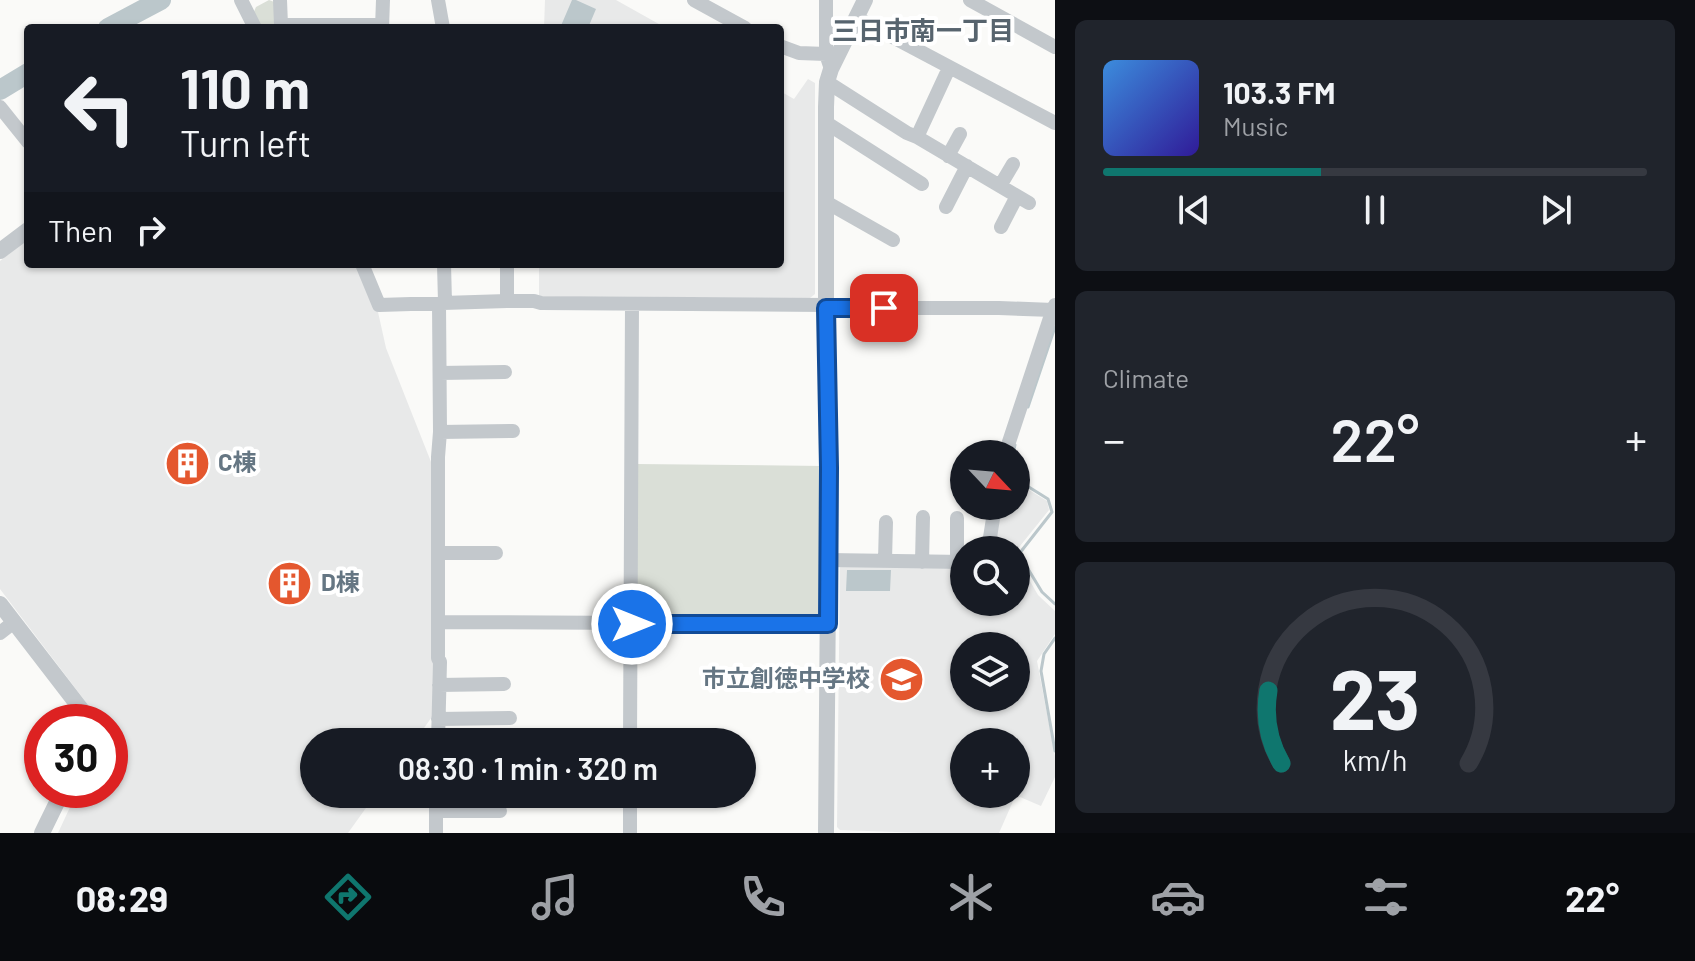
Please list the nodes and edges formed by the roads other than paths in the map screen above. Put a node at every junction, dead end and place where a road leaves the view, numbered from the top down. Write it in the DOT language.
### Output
graph roads {
  1 [pos="280,0"];
  2 [pos="383,0"];
  3 [pos="438,0"];
  4 [pos="694,0"];
  5 [pos="826,0"];
  6 [pos="865,0"];
  7 [pos="970,0"];
  8 [pos="247,2"];
  9 [pos="857,18"];
  10 [pos="254,24"];
  11 [pos="281,24"];
  12 [pos="382,24"];
  13 [pos="442,24"];
  14 [pos="738,24"];
  15 [pos="784,47"];
  16 [pos="1055,47"];
  17 [pos="828,68"];
  18 [pos="949,68"];
  19 [pos="0,107"];
  20 [pos="825,122"];
  21 [pos="1055,123"];
  22 [pos="960,134"];
  23 [pos="24,137"];
  24 [pos="917,137"];
  25 [pos="948,156"];
  26 [pos="1013,164"];
  27 [pos="967,166"];
  28 [pos="922,184"];
  29 [pos="1000,186"];
  30 [pos="826,202"];
  31 [pos="946,207"];
  32 [pos="1001,227"];
  33 [pos="24,233"];
  34 [pos="893,240"];
  35 [pos="0,251"];
  36 [pos="364,268"];
  37 [pos="444,268"];
  38 [pos="507,268"];
  39 [pos="507,301"];
  40 [pos="442,303"];
  41 [pos="632,304"];
  42 [pos="826,306"];
  43 [pos="1053,307"];
  44 [pos="505,372"];
  45 [pos="440,373"];
  46 [pos="513,431"];
  47 [pos="440,432"];
  48 [pos="1010,440"];
  49 [pos="923,517"];
  50 [pos="886,522"];
  51 [pos="438,553"];
  52 [pos="496,553"];
  53 [pos="828,560"];
  54 [pos="885,560"];
  55 [pos="922,562"];
  56 [pos="950,562"];
  57 [pos="0,604"];
  58 [pos="438,622"];
  59 [pos="632,624"];
  60 [pos="828,624"];
  61 [pos="7,627"];
  62 [pos="504,684"];
  63 [pos="439,685"];
  64 [pos="75,704"];
  65 [pos="510,718"];
  66 [pos="438,719"];
  67 [pos="438,728"];
  68 [pos="630,728"];
  69 [pos="54,808"];
  70 [pos="630,808"];
  71 [pos="436,811"];
  72 [pos="500,811"];
  73 [pos="42,833"];
  74 [pos="436,833"];
  75 [pos="630,833"];
  76 [pos="826,833"];
  1 -- 11 [label="street"];
  2 -- 12 [label="street"];
  3 -- 13 [label="street"];
  4 -- 14 [label="street"];
  5 -- 17 [label="street"];
  6 -- 9 [label="street"];
  7 -- 16 [label="street"];
  8 -- 10 [label="street"];
  9 -- 17 [label="street"];
  9 -- 18 [label="street"];
  15 -- 17 [label="street"];
  17 -- 20 [label="street"];
  17 -- 24 [label="street"];
  18 -- 21 [label="street"];
  18 -- 24 [label="street"];
  19 -- 23 [label="street"];
  20 -- 28 [label="street"];
  20 -- 30 [label="street"];
  22 -- 25 [label="street"];
  24 -- 25 [label="street"];
  25 -- 27 [label="street"];
  26 -- 29 [label="street"];
  27 -- 29 [label="street"];
  27 -- 31 [label="street"];
  29 -- 32 [label="street"];
  30 -- 34 [label="street"];
  30 -- 42 [label="street"];
  33 -- 35 [label="street"];
  36 -- 40 [label="street"];
  37 -- 40 [label="street"];
  38 -- 39 [label="street"];
  39 -- 40 [label="street"];
  39 -- 41 [label="street"];
  40 -- 45 [label="street"];
  41 -- 42 [label="street"];
  41 -- 59 [label="street"];
  42 -- 43 [label="street"];
  42 -- 53 [label="street"];
  43 -- 48 [label="street"];
  44 -- 45 [label="street"];
  45 -- 47 [label="street"];
  46 -- 47 [label="street"];
  47 -- 51 [label="street"];
  49 -- 55 [label="street"];
  50 -- 54 [label="street"];
  51 -- 52 [label="street"];
  51 -- 58 [label="street"];
  53 -- 54 [label="street"];
  53 -- 60 [label="street"];
  54 -- 55 [label="street"];
  55 -- 56 [label="street"];
  57 -- 61 [label="street"];
  58 -- 59 [label="street"];
  58 -- 63 [label="street"];
  59 -- 60 [label="street"];
  59 -- 68 [label="street"];
  60 -- 76 [label="street"];
  61 -- 64 [label="street"];
  62 -- 63 [label="street"];
  63 -- 66 [label="street"];
  65 -- 66 [label="street"];
  66 -- 67 [label="street"];
  69 -- 73 [label="street"];
  70 -- 75 [label="street"];
  71 -- 72 [label="street"];
  71 -- 74 [label="street"];
}
